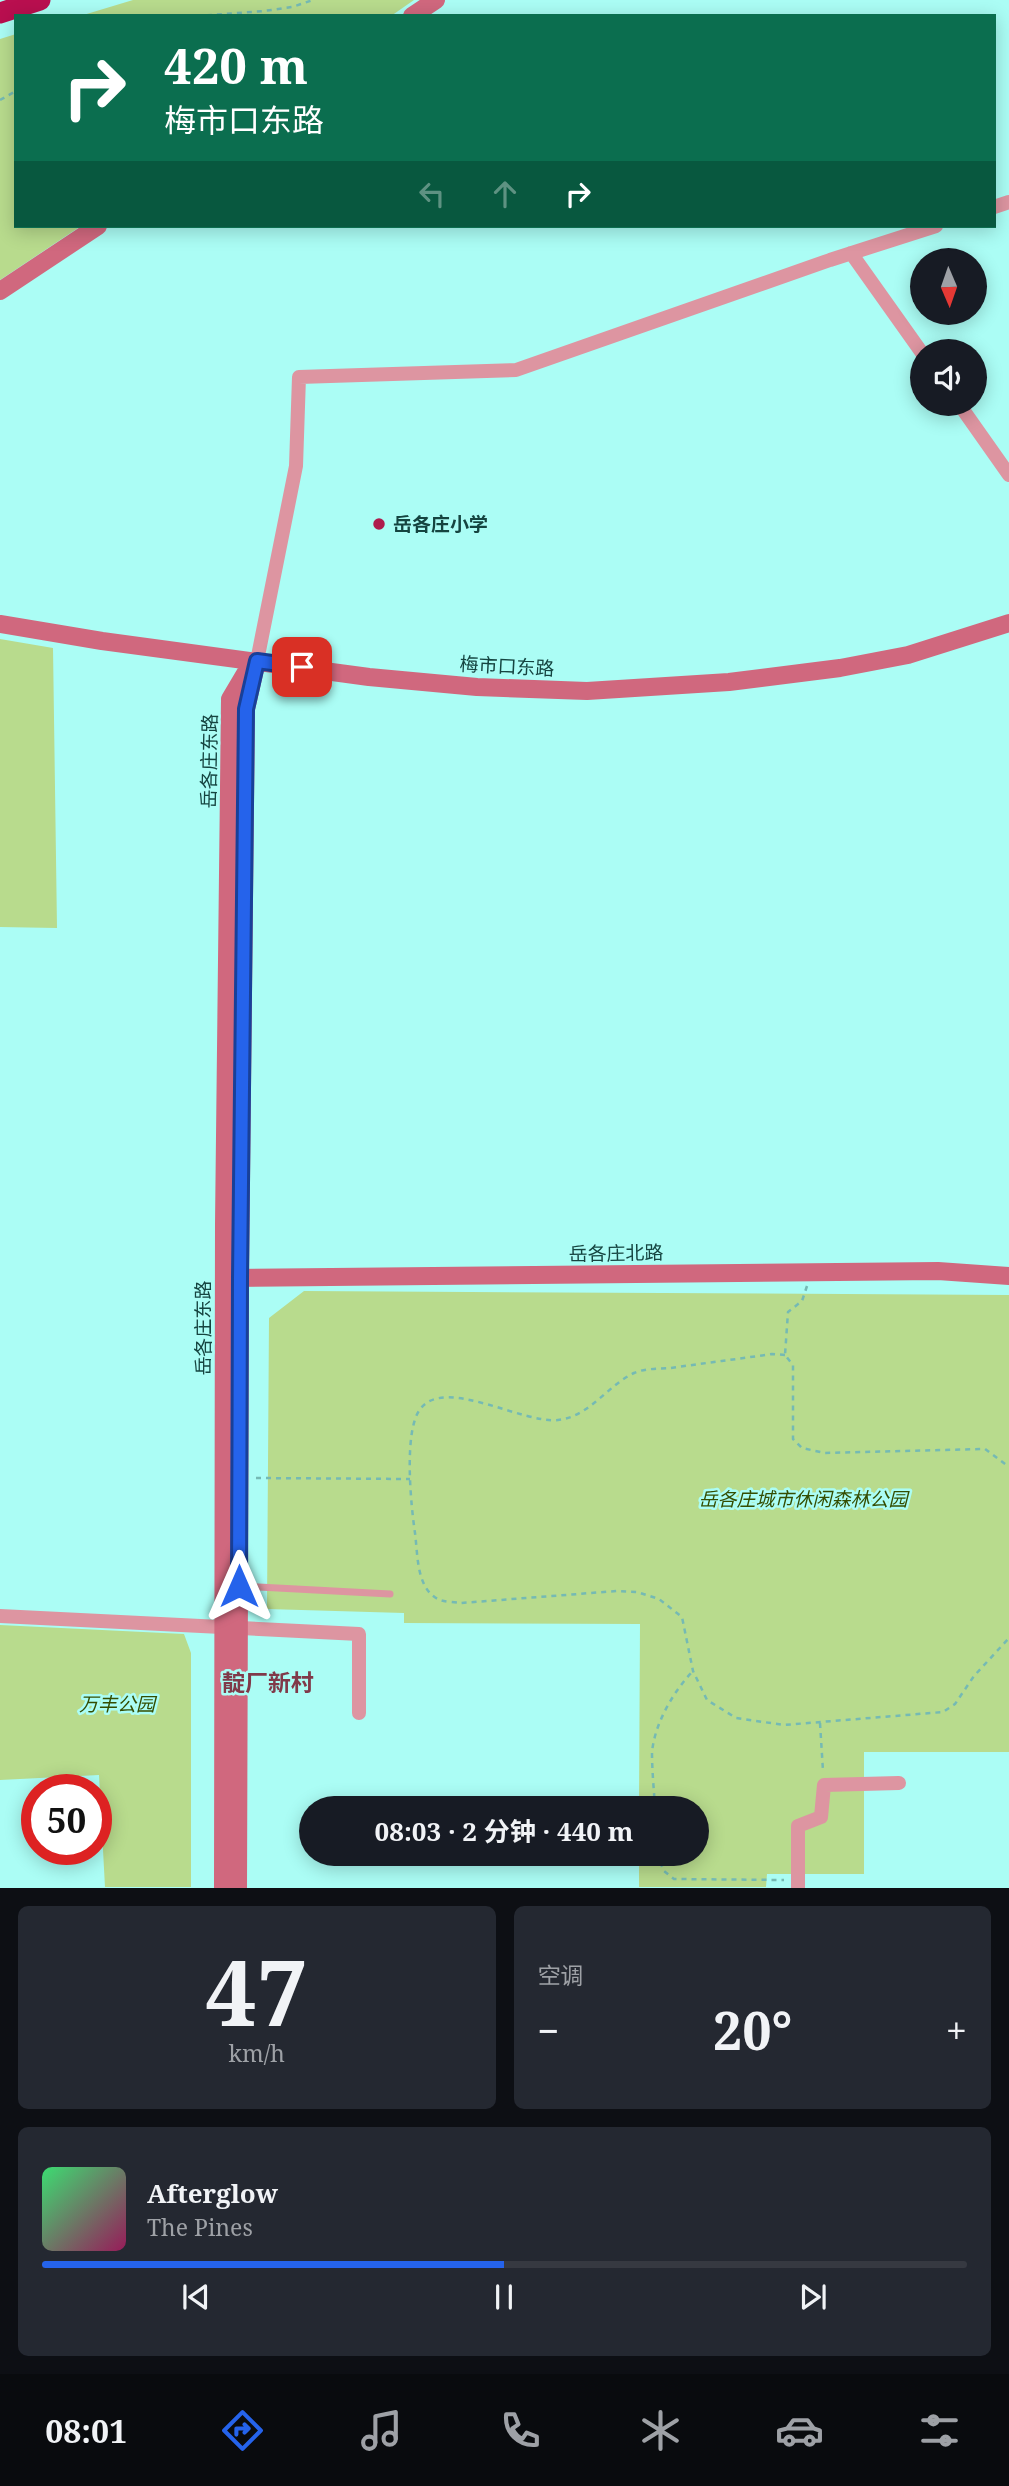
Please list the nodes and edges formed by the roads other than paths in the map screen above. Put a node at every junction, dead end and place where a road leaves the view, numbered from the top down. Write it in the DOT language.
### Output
graph roads {
  1 [pos="40,0"];
  2 [pos="436,0"];
  3 [pos="0,13"];
  4 [pos="415,14"];
  5 [pos="95,228"];
  6 [pos="930,228"];
  7 [pos="851,253"];
  8 [pos="0,291"];
  9 [pos="912,339"];
  10 [pos="967,416"];
  11 [pos="1009,475"];
  12 [pos="1009,623"];
  13 [pos="0,624"];
  14 [pos="257,661"];
  15 [pos="1009,1276"];
  16 [pos="232,1278"];
  17 [pos="239,1586"];
  18 [pos="390,1594"];
  19 [pos="0,1616"];
  20 [pos="231,1626"];
  21 [pos="359,1713"];
  22 [pos="899,1783"];
  23 [pos="798,1883"];
  24 [pos="223,1888"];
  25 [pos="238,1888"];
  1 -- 3 [label="highway"];
  2 -- 4 [label="street"];
  5 -- 8 [label="street"];
  6 -- 7 [label="street"];
  7 -- 9 [label="street"];
  7 -- 14 [label="street"];
  10 -- 11 [label="street"];
  12 -- 14 [label="street, 梅市口东路"];
  13 -- 14 [label="street, 梅市口东路"];
  14 -- 16 [label="street, 岳各庄东路"];
  15 -- 16 [label="street, 岳各庄北路"];
  16 -- 17 [label="street, 岳各庄东路"];
  16 -- 20 [label="street, 岳各庄东路"];
  17 -- 18 [label="lane"];
  17 -- 20 [label="street, 岳各庄东路"];
  19 -- 20 [label="street"];
  20 -- 21 [label="street"];
  20 -- 24 [label="street, 岳各庄东路"];
  20 -- 25 [label="street, 岳各庄东路"];
  22 -- 23 [label="street"];
}
